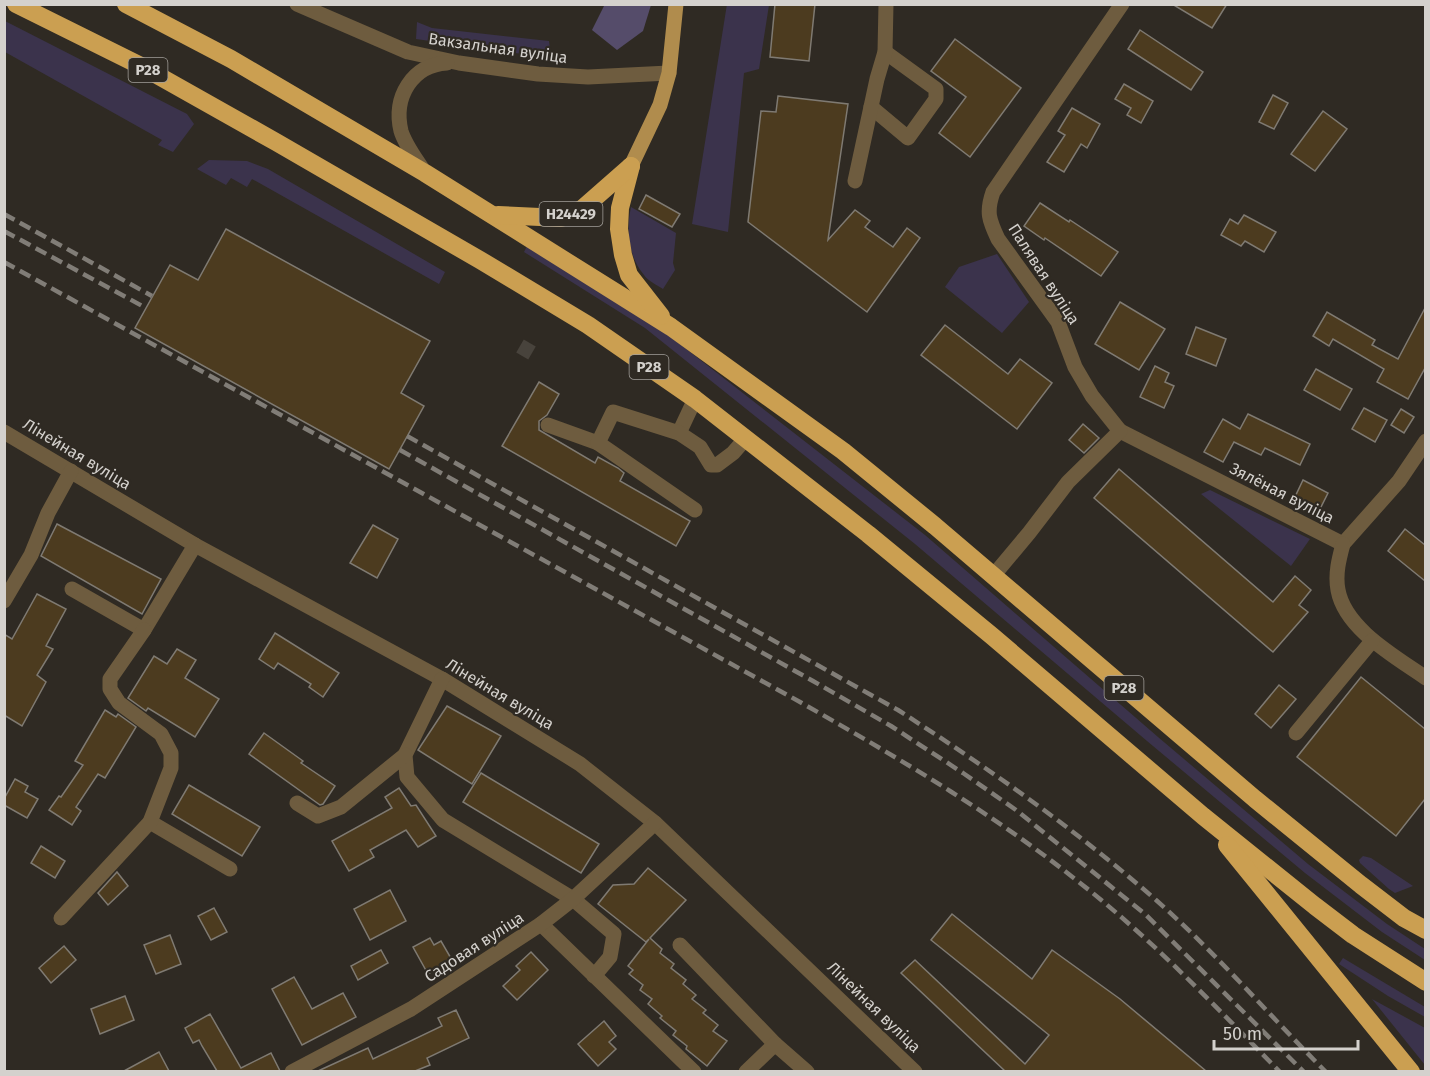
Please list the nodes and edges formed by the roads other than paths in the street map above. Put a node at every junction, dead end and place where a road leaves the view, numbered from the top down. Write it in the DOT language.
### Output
graph roads {
  1 [pos="16,4"];
  2 [pos="126,4"];
  3 [pos="297,4"];
  4 [pos="676,4"];
  5 [pos="886,4"];
  6 [pos="1122,4"];
  7 [pos="885,52"];
  8 [pos="459,63"];
  9 [pos="669,73"];
  10 [pos="872,107"];
  11 [pos="631,166"];
  12 [pos="425,173"];
  13 [pos="855,181"];
  14 [pos="495,215"];
  15 [pos="671,327"];
  16 [pos="695,399"];
  17 [pos="548,425"];
  18 [pos="1120,431"];
  19 [pos="4,432"];
  20 [pos="679,433"];
  21 [pos="746,438"];
  22 [pos="1425,441"];
  23 [pos="598,443"];
  24 [pos="71,471"];
  25 [pos="695,510"];
  26 [pos="1343,544"];
  27 [pos="195,545"];
  28 [pos="993,576"];
  29 [pos="72,589"];
  30 [pos="4,601"];
  31 [pos="144,630"];
  32 [pos="1372,640"];
  33 [pos="1425,678"];
  34 [pos="442,679"];
  35 [pos="1296,733"];
  36 [pos="405,755"];
  37 [pos="297,803"];
  38 [pos="1203,816"];
  39 [pos="150,822"];
  40 [pos="655,823"];
  41 [pos="230,869"];
  42 [pos="573,899"];
  43 [pos="61,918"];
  44 [pos="541,924"];
  45 [pos="1425,930"];
  46 [pos="680,945"];
  47 [pos="594,976"];
  48 [pos="1425,982"];
  49 [pos="775,1044"];
  50 [pos="292,1071"];
  51 [pos="694,1071"];
  52 [pos="746,1071"];
  53 [pos="807,1071"];
  54 [pos="915,1071"];
  55 [pos="1411,1071"];
  1 -- 16 [label="highway, Р28"];
  2 -- 12 [label="highway, Р28"];
  3 -- 8 [label="street, Вакзальная вуліца"];
  4 -- 9 [label="main road, Н24429"];
  5 -- 7 [label="street"];
  6 -- 18 [label="street, Палявая вуліца"];
  7 -- 10 [label="street"];
  7 -- 10 [label="street"];
  8 -- 9 [label="street, Вакзальная вуліца"];
  8 -- 12 [label="street"];
  9 -- 11 [label="main road, Н24429"];
  10 -- 13 [label="street"];
  11 -- 14 [label="highway, Н24429"];
  11 -- 15 [label="highway, Н24429"];
  12 -- 14 [label="highway, Р28"];
  14 -- 15 [label="highway, Р28"];
  15 -- 28 [label="highway, Р28"];
  16 -- 20 [label="street"];
  16 -- 21 [label="highway, Р28"];
  17 -- 23 [label="street"];
  18 -- 26 [label="street, Зялёная вуліца"];
  18 -- 28 [label="street"];
  19 -- 24 [label="street, Лінейная вуліца"];
  20 -- 21 [label="street"];
  20 -- 23 [label="street"];
  21 -- 38 [label="highway, Р28"];
  22 -- 26 [label="street, Зялёная вуліца"];
  23 -- 25 [label="street"];
  24 -- 27 [label="street, Лінейная вуліца"];
  24 -- 30 [label="street"];
  26 -- 32 [label="street"];
  27 -- 31 [label="street"];
  27 -- 34 [label="street, Лінейная вуліца"];
  28 -- 45 [label="highway, Р28"];
  29 -- 31 [label="street"];
  31 -- 39 [label="street"];
  32 -- 33 [label="street"];
  32 -- 35 [label="street"];
  34 -- 36 [label="street"];
  34 -- 40 [label="street, Лінейная вуліца"];
  36 -- 37 [label="street"];
  36 -- 42 [label="street"];
  38 -- 48 [label="highway, Р28"];
  38 -- 55 [label="highway, Р28"];
  39 -- 41 [label="street"];
  39 -- 43 [label="street"];
  40 -- 42 [label="street, Садовая вуліца"];
  40 -- 54 [label="street, Лінейная вуліца"];
  42 -- 44 [label="street, Садовая вуліца"];
  42 -- 47 [label="street"];
  44 -- 47 [label="street"];
  44 -- 50 [label="street, Садовая вуліца"];
  46 -- 49 [label="street"];
  47 -- 51 [label="street"];
  49 -- 52 [label="street"];
  49 -- 53 [label="street"];
}
